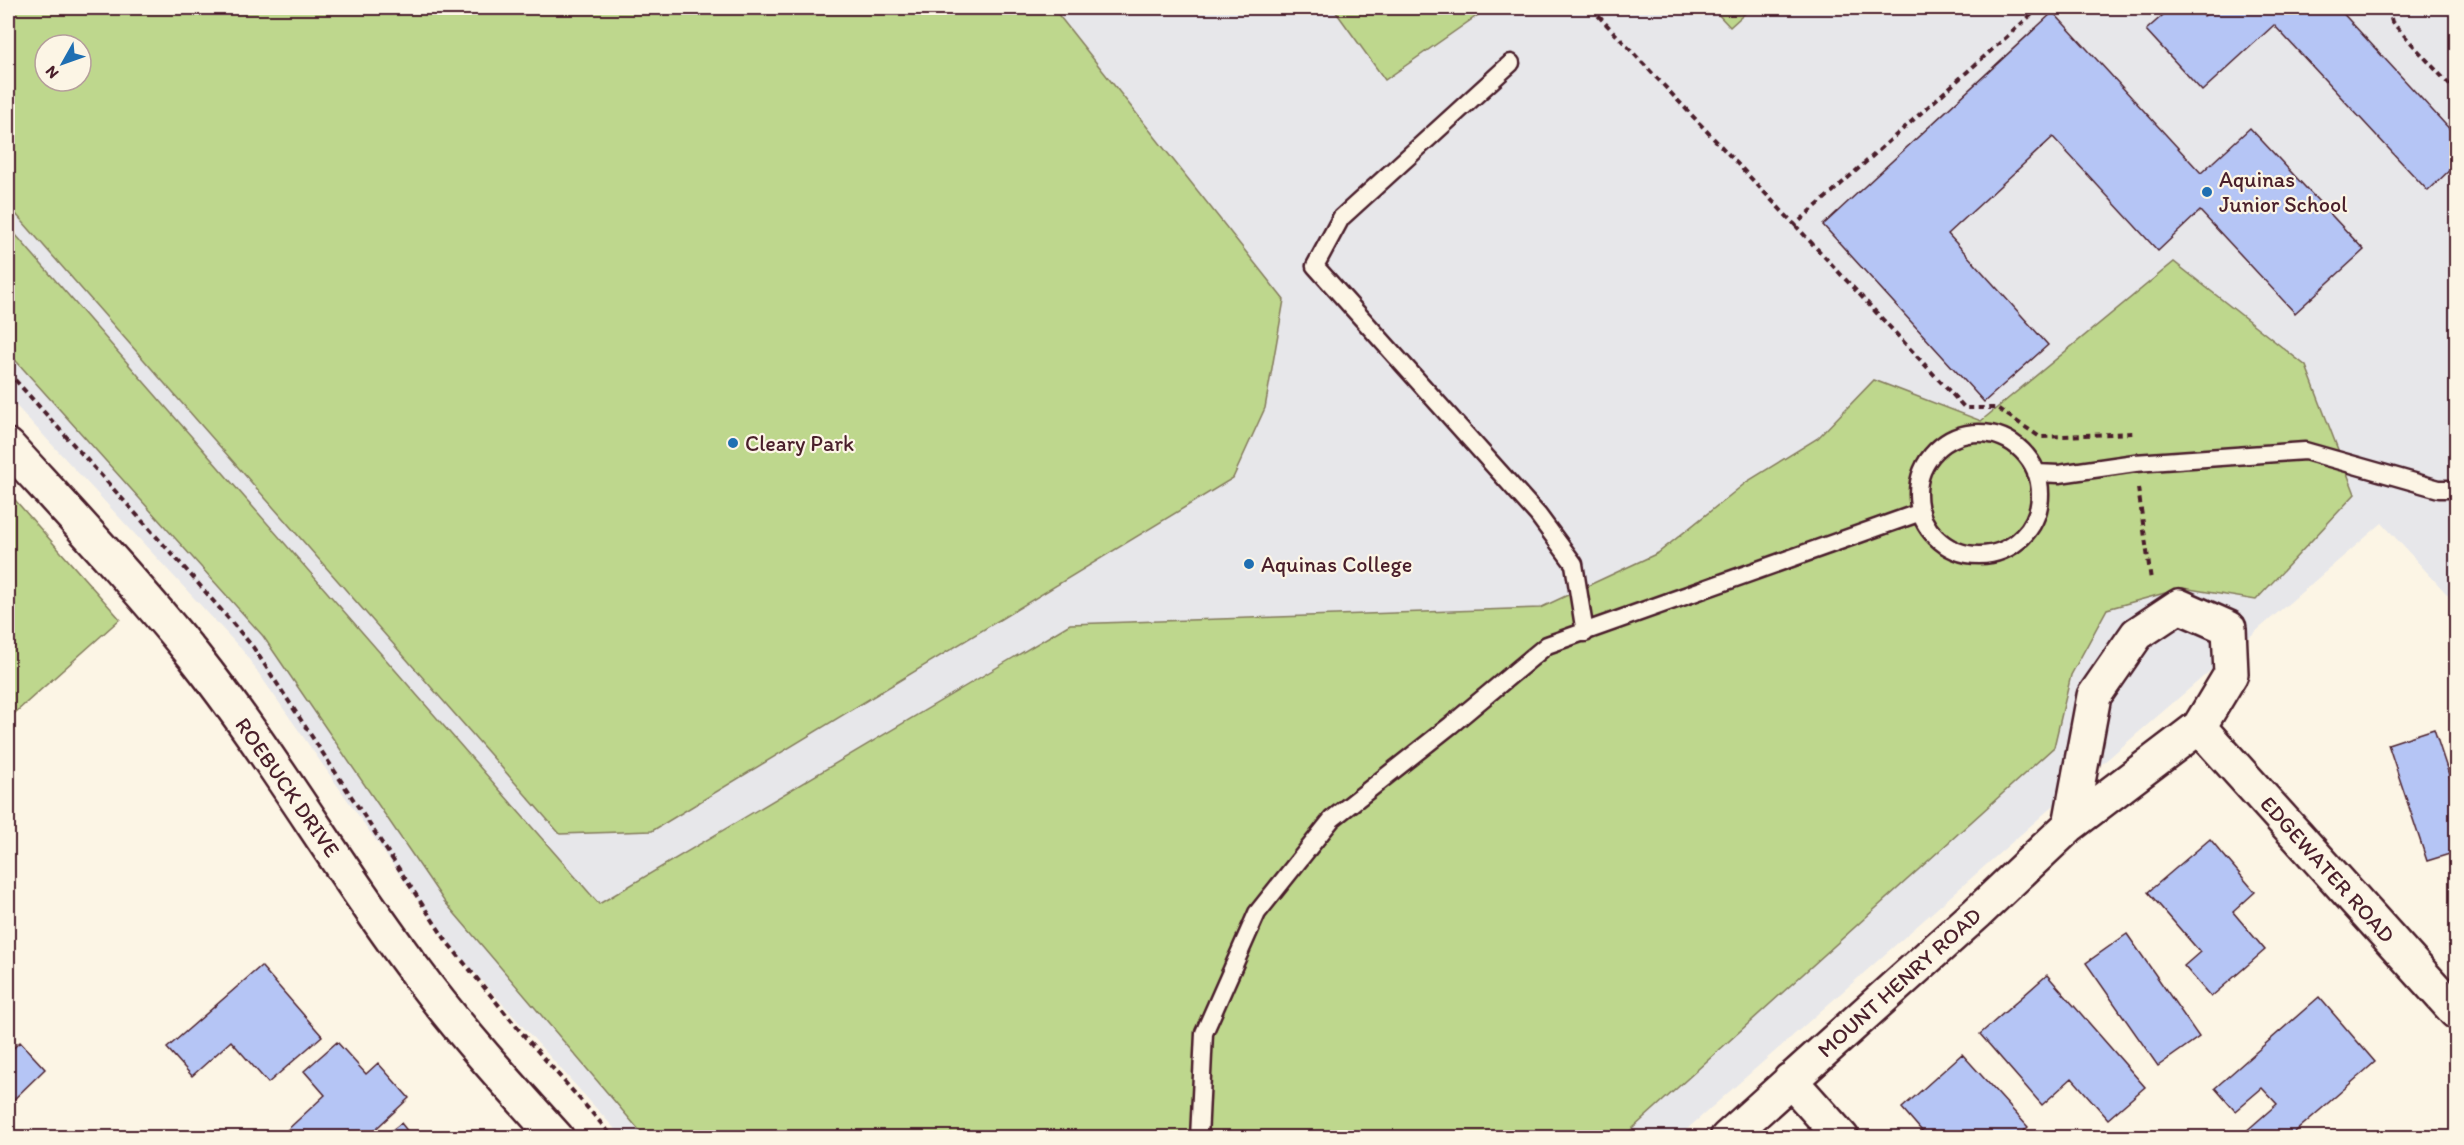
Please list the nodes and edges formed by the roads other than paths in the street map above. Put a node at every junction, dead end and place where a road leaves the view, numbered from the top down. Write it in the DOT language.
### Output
graph roads {
  1 [pos="1511,63"];
  2 [pos="8,446"];
  3 [pos="2036,472"];
  4 [pos="2457,489"];
  5 [pos="1921,512"];
  6 [pos="1585,633"];
  7 [pos="2199,727"];
  8 [pos="2070,825"];
  9 [pos="2457,1012"];
  10 [pos="1790,1080"];
  11 [pos="557,1137"];
  12 [pos="1199,1137"];
  13 [pos="1727,1137"];
  14 [pos="1842,1137"];
  1 -- 6 [label="lane"];
  2 -- 11 [label="street, ROEBUCK DRIVE"];
  3 -- 4 [label="lane"];
  3 -- 5 [label="lane"];
  3 -- 5 [label="lane"];
  5 -- 6 [label="lane"];
  6 -- 12 [label="lane"];
  7 -- 8 [label="street, MOUNT HENRY ROAD"];
  7 -- 8 [label="street, MOUNT HENRY ROAD"];
  7 -- 9 [label="street, EDGEWATER ROAD"];
  8 -- 10 [label="street, MOUNT HENRY ROAD"];
  10 -- 13 [label="street, MOUNT HENRY ROAD"];
  10 -- 14 [label="street"];
}
